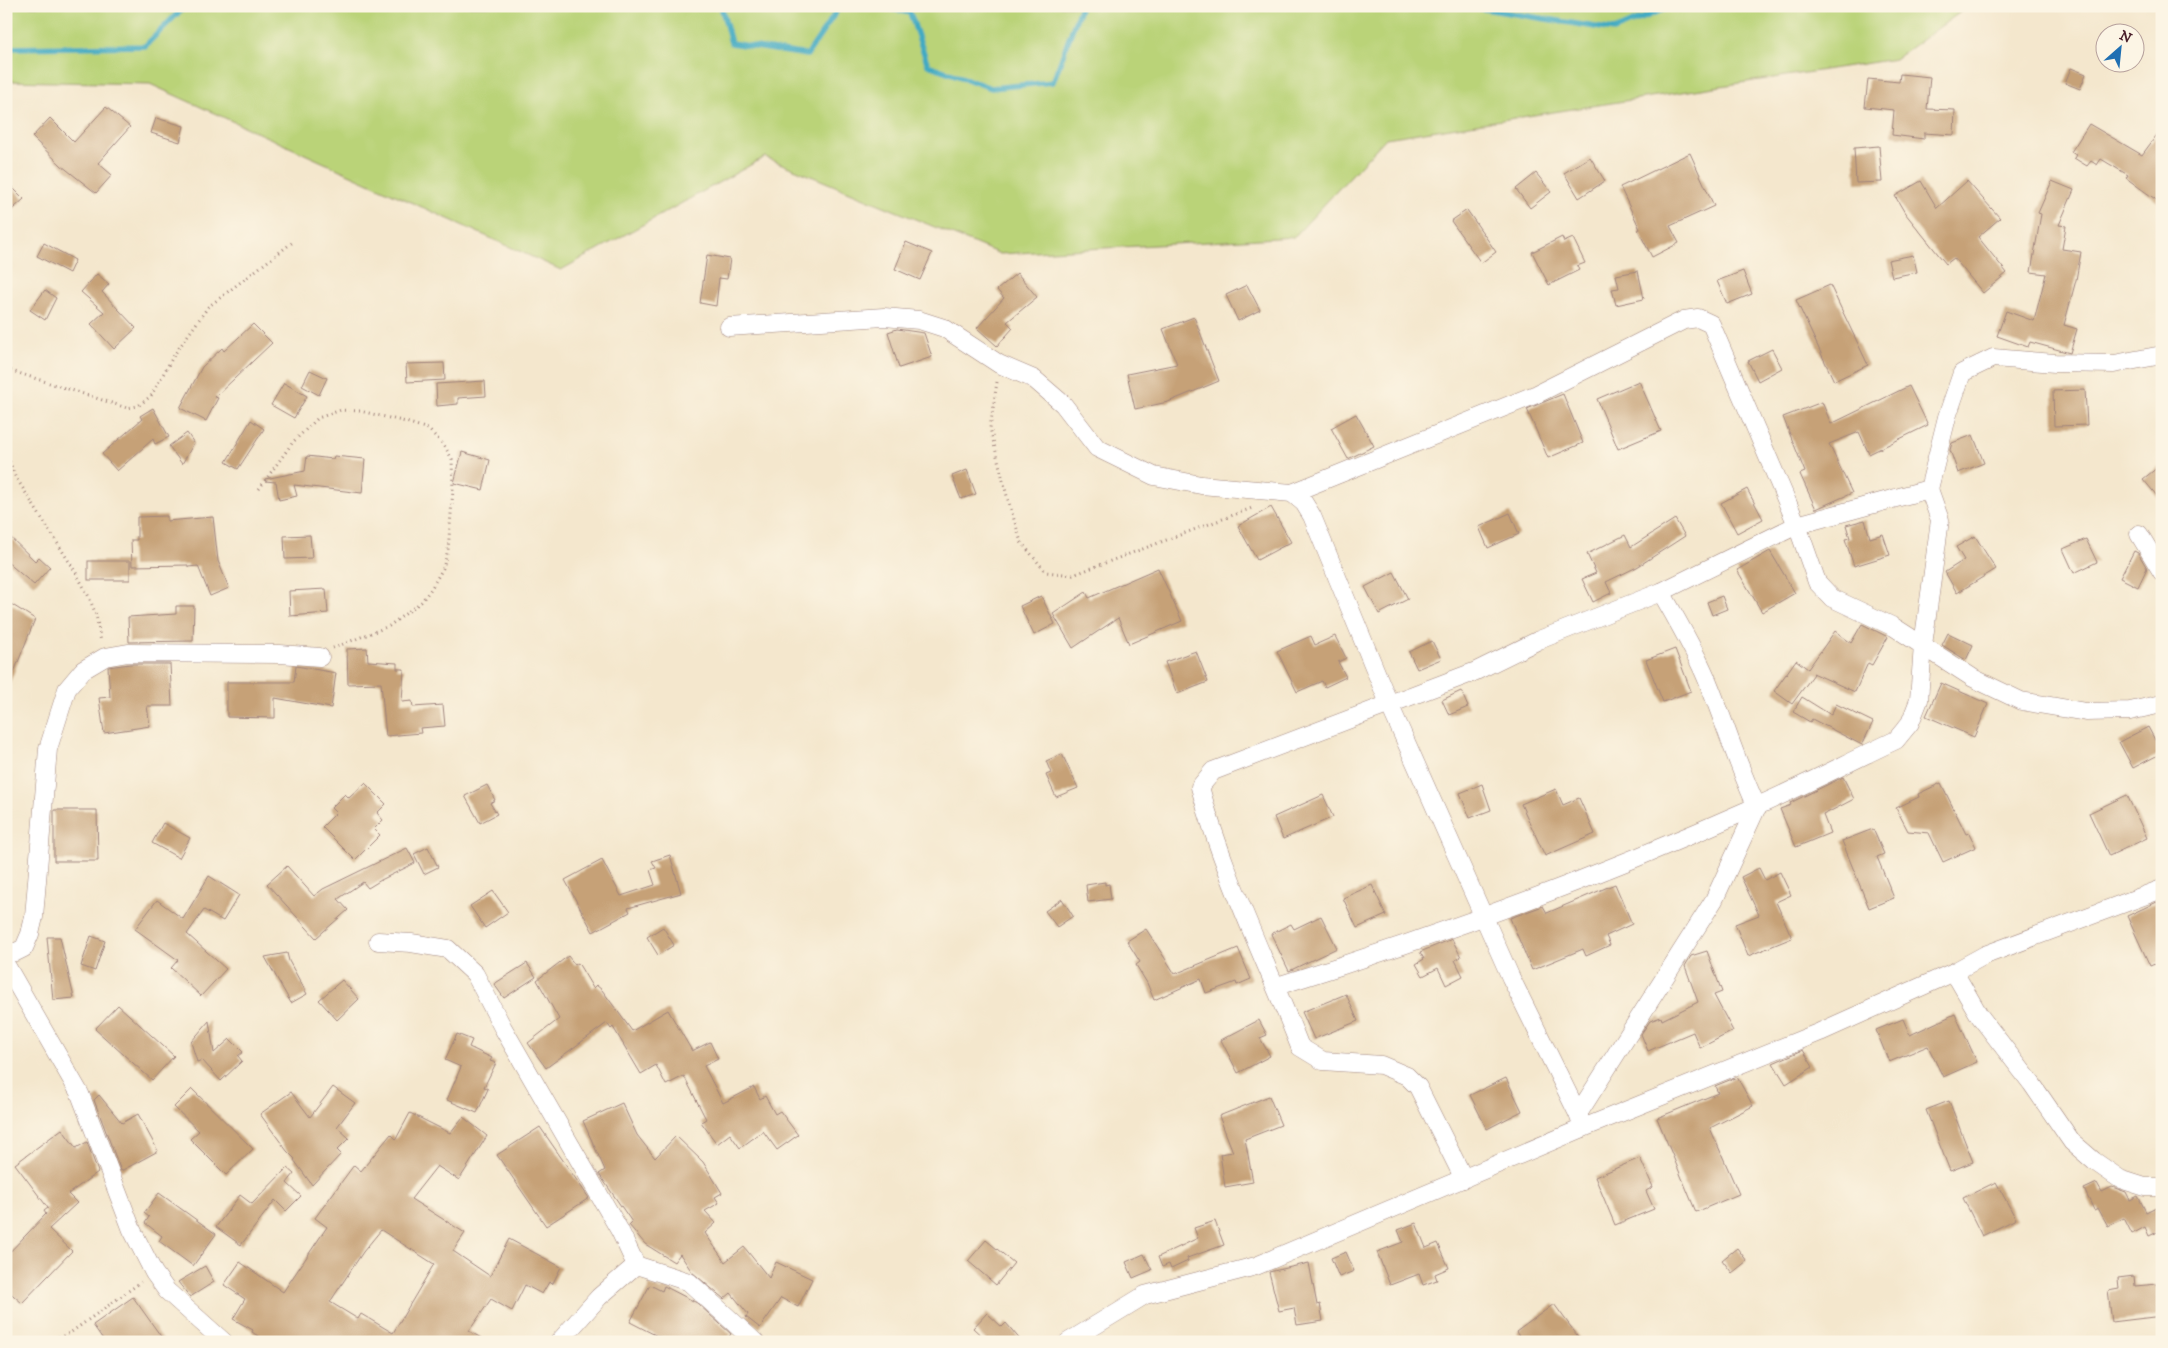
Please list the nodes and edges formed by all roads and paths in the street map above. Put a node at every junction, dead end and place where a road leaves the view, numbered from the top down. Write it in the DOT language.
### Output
graph roads {
  1 [pos="293,242"];
  2 [pos="729,327"];
  3 [pos="2162,355"];
  4 [pos="1000,364"];
  5 [pos="6,369"];
  6 [pos="6,452"];
  7 [pos="1929,488"];
  8 [pos="259,490"];
  9 [pos="1292,493"];
  10 [pos="1256,506"];
  11 [pos="1797,525"];
  12 [pos="2139,534"];
  13 [pos="2162,572"];
  14 [pos="1661,592"];
  15 [pos="1923,646"];
  16 [pos="105,657"];
  17 [pos="320,657"];
  18 [pos="2162,704"];
  19 [pos="1390,706"];
  20 [pos="1757,806"];
  21 [pos="2162,889"];
  22 [pos="1484,916"];
  23 [pos="378,941"];
  24 [pos="6,952"];
  25 [pos="6,965"];
  26 [pos="1954,972"];
  27 [pos="1277,986"];
  28 [pos="1580,1121"];
  29 [pos="1464,1179"];
  30 [pos="2162,1187"];
  31 [pos="636,1265"];
  32 [pos="154,1272"];
  33 [pos="49,1342"];
  34 [pos="224,1342"];
  35 [pos="559,1342"];
  36 [pos="755,1342"];
  37 [pos="1068,1342"];
  1 -- 5 [label="path"];
  2 -- 4 [label="street"];
  3 -- 7 [label="street"];
  4 -- 9 [label="street"];
  4 -- 10 [label="path"];
  6 -- 16 [label="path"];
  7 -- 11 [label="street"];
  7 -- 15 [label="street"];
  8 -- 17 [label="path"];
  9 -- 11 [label="street"];
  9 -- 19 [label="street"];
  11 -- 14 [label="street"];
  11 -- 15 [label="street"];
  12 -- 13 [label="street"];
  14 -- 19 [label="street"];
  14 -- 20 [label="street"];
  15 -- 18 [label="street"];
  15 -- 20 [label="street"];
  16 -- 17 [label="street"];
  16 -- 24 [label="street"];
  19 -- 22 [label="street"];
  19 -- 27 [label="street"];
  20 -- 22 [label="street"];
  20 -- 28 [label="street"];
  21 -- 26 [label="street"];
  22 -- 27 [label="street"];
  22 -- 28 [label="street"];
  23 -- 31 [label="street"];
  25 -- 32 [label="street"];
  26 -- 28 [label="street"];
  26 -- 30 [label="street"];
  27 -- 29 [label="street"];
  28 -- 29 [label="street"];
  29 -- 37 [label="street"];
  31 -- 35 [label="street"];
  31 -- 36 [label="street"];
  32 -- 33 [label="path"];
  32 -- 34 [label="street"];
}
